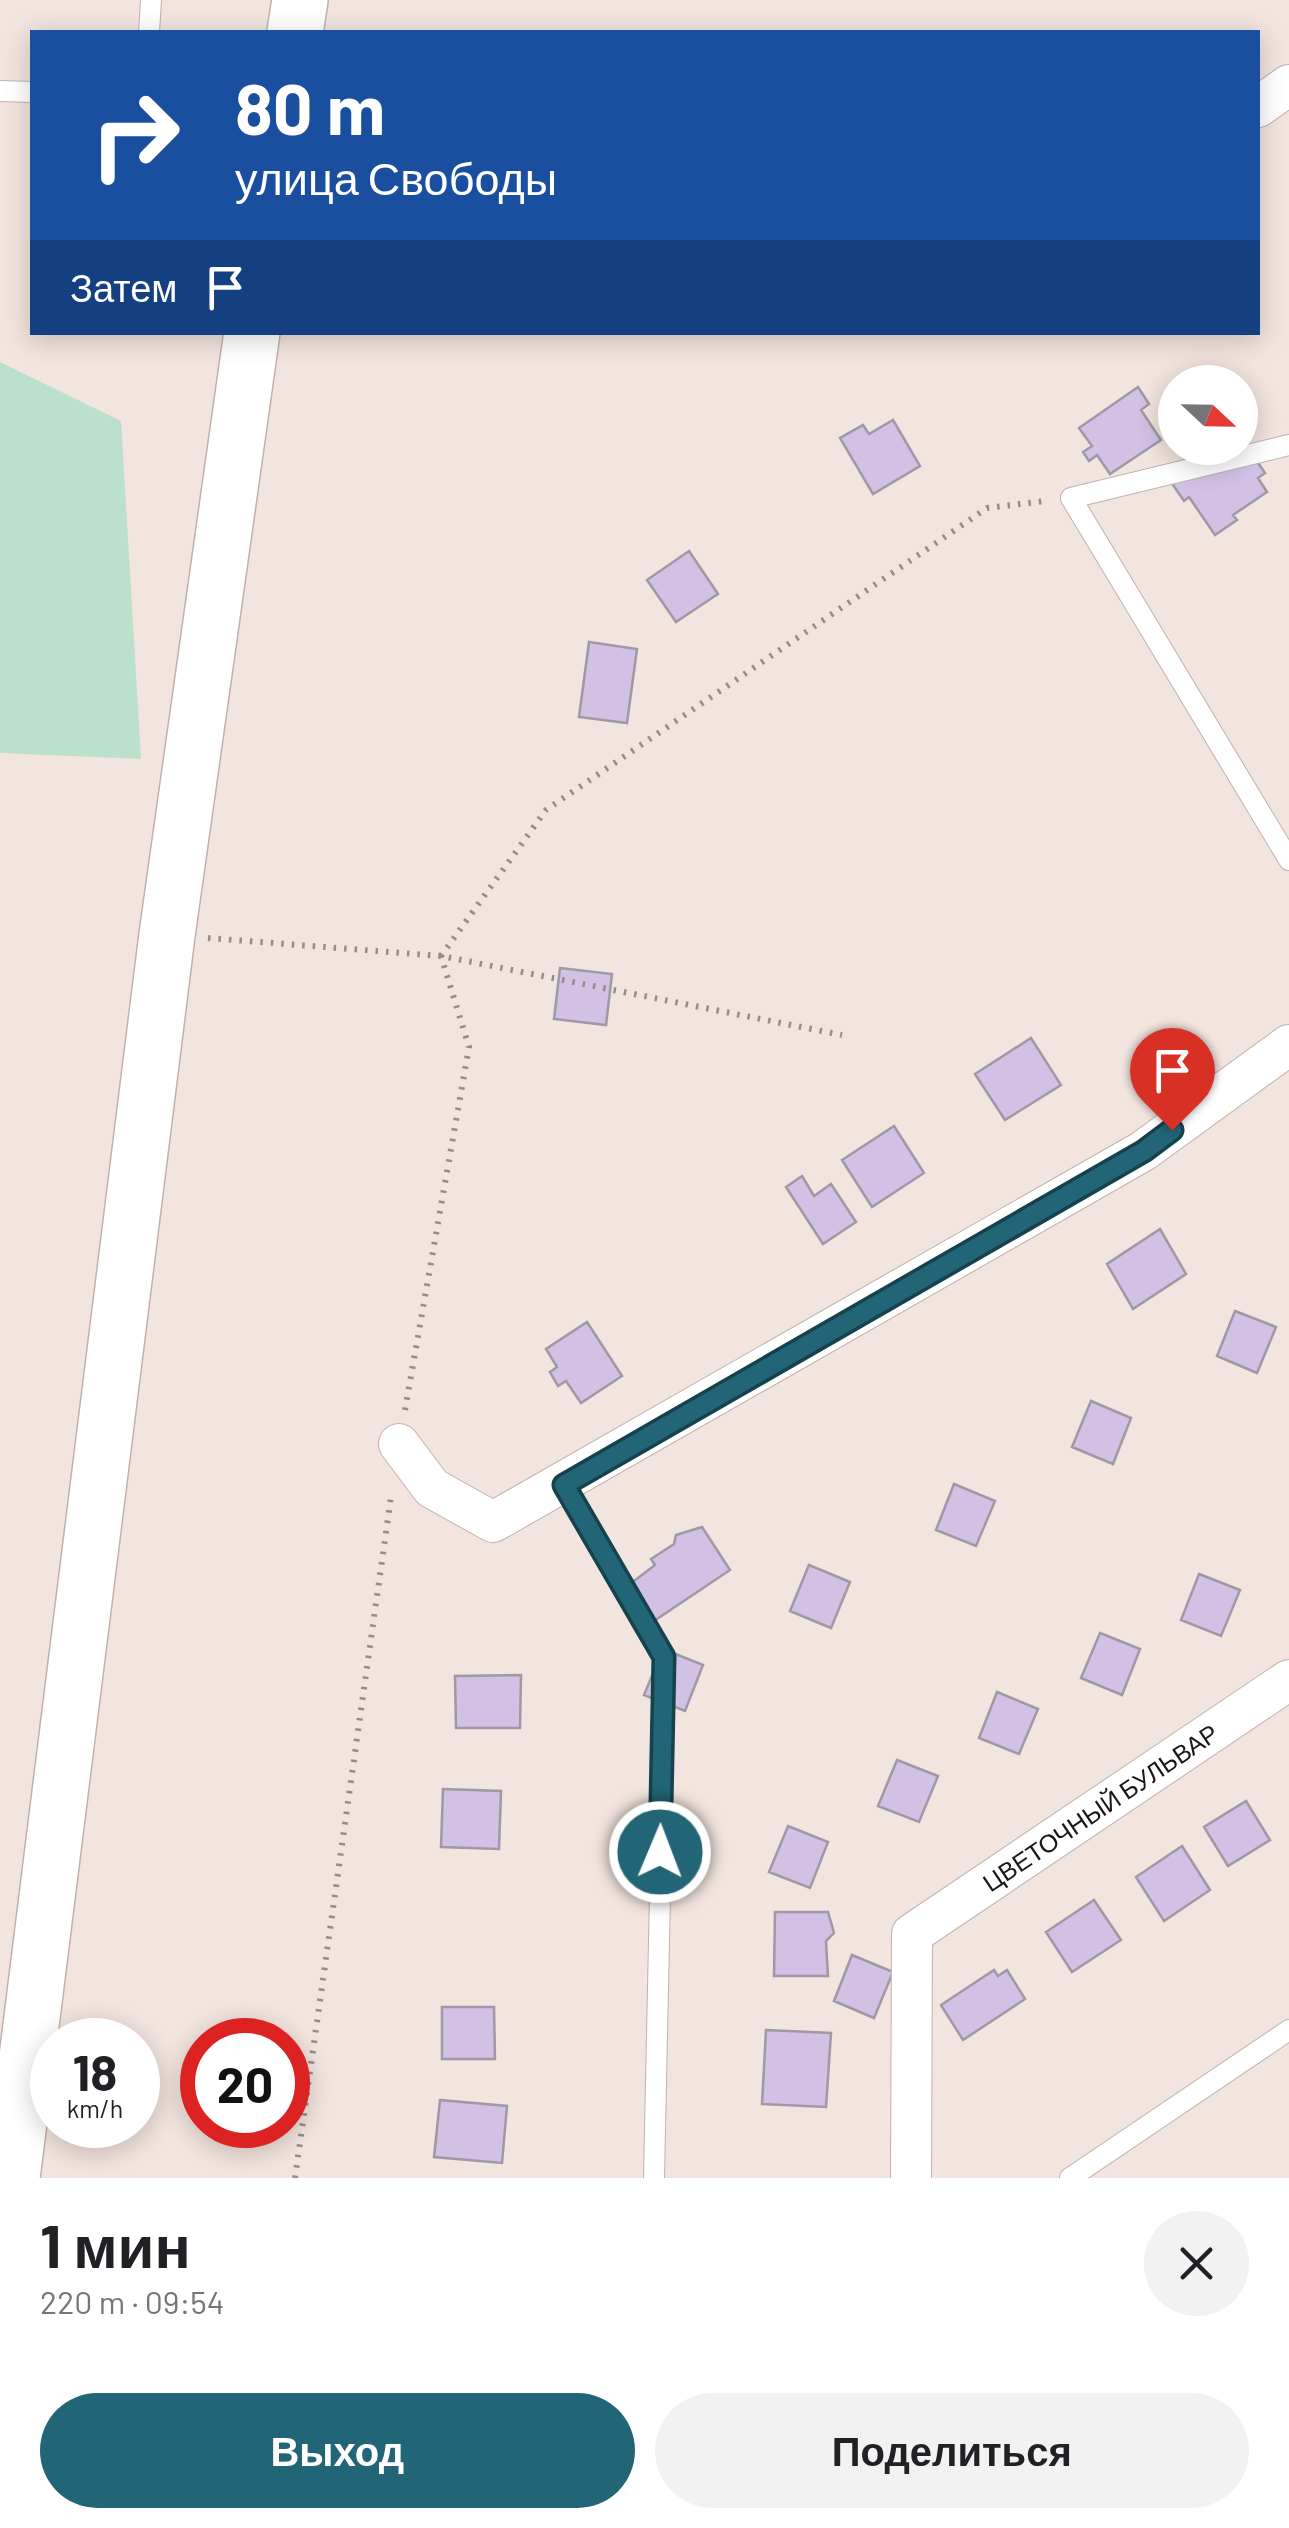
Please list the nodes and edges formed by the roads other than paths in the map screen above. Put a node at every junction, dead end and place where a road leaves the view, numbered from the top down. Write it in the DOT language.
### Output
graph roads {
  1 [pos="151,0"];
  2 [pos="300,0"];
  3 [pos="149,30"];
  4 [pos="295,30"];
  5 [pos="1289,85"];
  6 [pos="0,91"];
  7 [pos="30,92"];
  8 [pos="1260,106"];
  9 [pos="252,335"];
  10 [pos="1289,445"];
  11 [pos="1289,860"];
  12 [pos="1289,1045"];
  13 [pos="399,1444"];
  14 [pos="564,1485"];
  15 [pos="1289,1680"];
  16 [pos="1289,2030"];
  17 [pos="12,2178"];
  18 [pos="654,2178"];
  19 [pos="911,2178"];
  20 [pos="1070,2178"];
  1 -- 3 [label="lane"];
  2 -- 4 [label="main road"];
  5 -- 8 [label="street"];
  6 -- 7 [label="lane"];
  9 -- 17 [label="main road"];
  10 -- 11 [label="lane"];
  12 -- 14 [label="street"];
  13 -- 14 [label="street"];
  14 -- 18 [label="lane"];
  15 -- 19 [label="street, ЦВЕТОЧНЫЙ БУЛЬВАР"];
  16 -- 20 [label="lane"];
}
